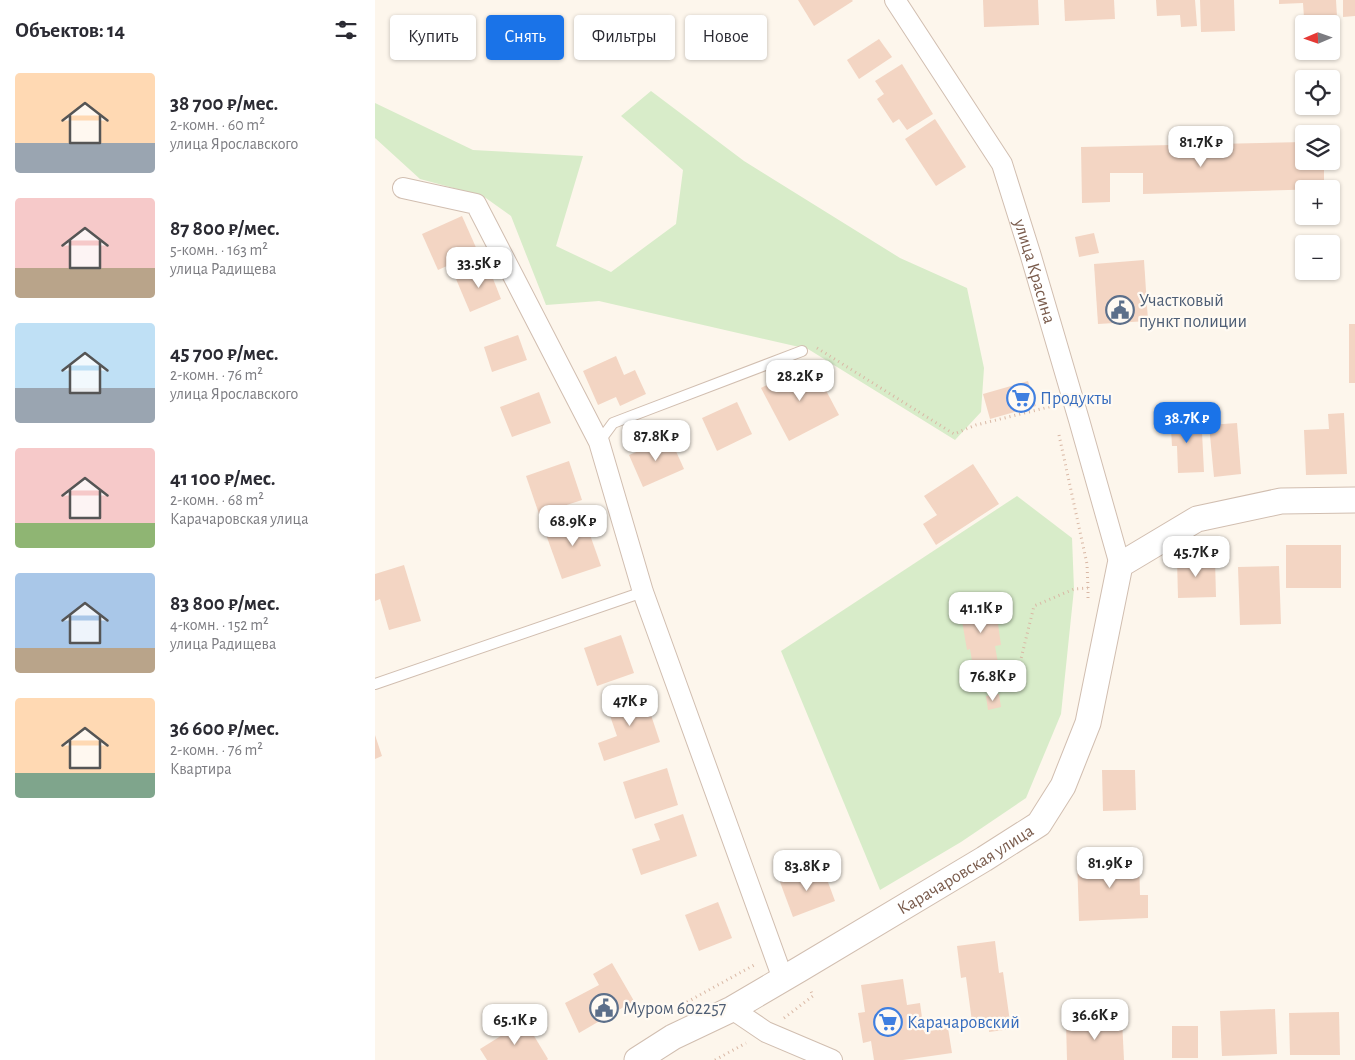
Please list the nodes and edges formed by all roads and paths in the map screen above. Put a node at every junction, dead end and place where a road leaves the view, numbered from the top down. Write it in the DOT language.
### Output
graph roads {
  1 [pos="895,0"];
  2 [pos="403,188"];
  3 [pos="802,351"];
  4 [pos="1055,416"];
  5 [pos="1059,434"];
  6 [pos="599,442"];
  7 [pos="1355,500"];
  8 [pos="1120,565"];
  9 [pos="1089,588"];
  10 [pos="643,592"];
  11 [pos="1087,606"];
  12 [pos="375,684"];
  13 [pos="993,688"];
  14 [pos="774,954"];
  15 [pos="783,979"];
  16 [pos="681,1006"];
  17 [pos="733,1009"];
  18 [pos="637,1060"];
  19 [pos="832,1060"];
  1 -- 8 [label="street, улица Красина"];
  2 -- 6 [label="street"];
  3 -- 4 [label="path"];
  3 -- 6 [label="lane"];
  5 -- 9 [label="path"];
  6 -- 10 [label="street"];
  7 -- 8 [label="street"];
  8 -- 15 [label="street, Карачаровская улица"];
  9 -- 11 [label="path"];
  9 -- 13 [label="path"];
  10 -- 12 [label="lane"];
  10 -- 14 [label="street"];
  14 -- 15 [label="street"];
  14 -- 16 [label="path"];
  15 -- 17 [label="street, Карачаровская улица"];
  17 -- 18 [label="street, Карачаровская улица"];
  17 -- 19 [label="street"];
}
